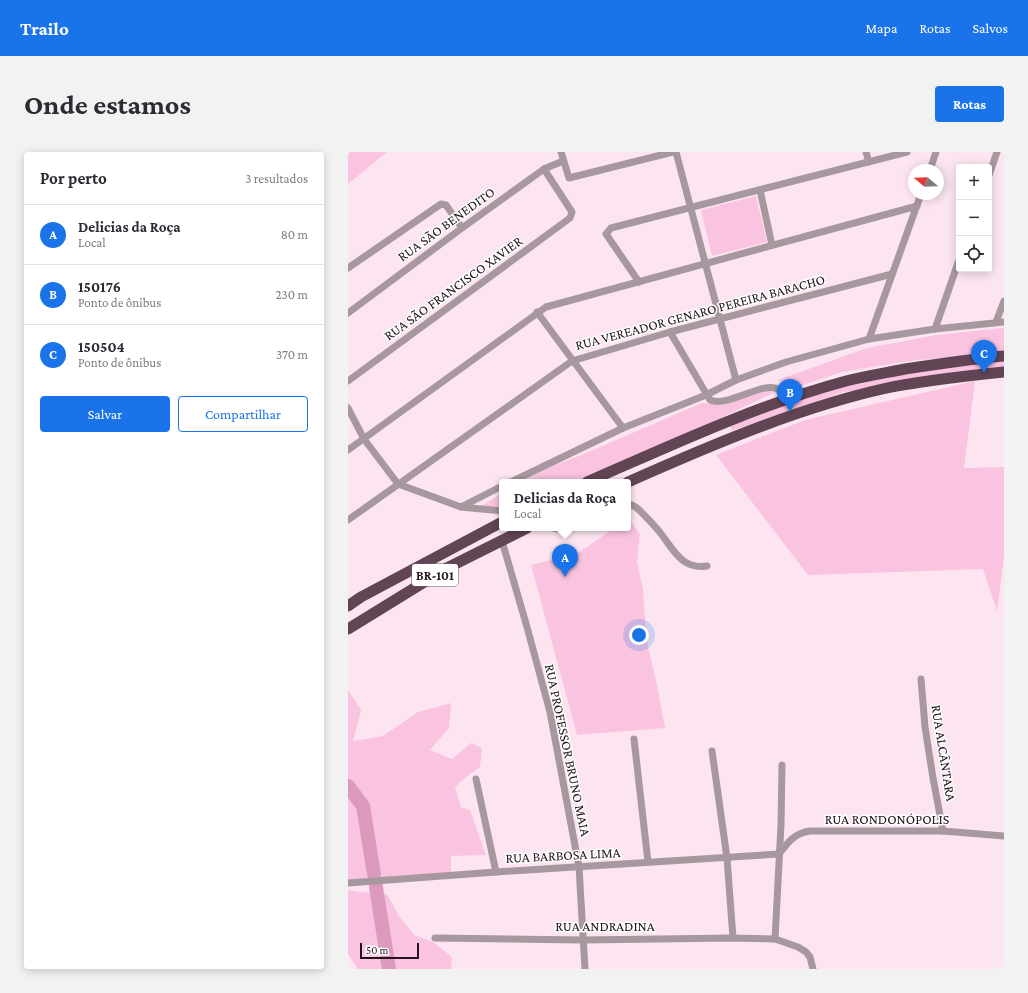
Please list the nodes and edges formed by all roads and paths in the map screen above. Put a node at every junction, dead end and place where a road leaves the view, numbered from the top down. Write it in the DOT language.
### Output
graph roads {
  1 [pos="561,152"];
  2 [pos="674,152"];
  3 [pos="866,152"];
  4 [pos="907,152"];
  5 [pos="936,152"];
  6 [pos="997,152"];
  7 [pos="563,161"];
  8 [pos="869,162"];
  9 [pos="932,164"];
  10 [pos="992,166"];
  11 [pos="544,169"];
  12 [pos="760,190"];
  13 [pos="919,200"];
  14 [pos="917,206"];
  15 [pos="690,207"];
  16 [pos="462,228"];
  17 [pos="772,245"];
  18 [pos="705,264"];
  19 [pos="348,268"];
  20 [pos="956,269"];
  21 [pos="892,274"];
  22 [pos="639,282"];
  23 [pos="1004,301"];
  24 [pos="537,312"];
  25 [pos="348,313"];
  26 [pos="720,320"];
  27 [pos="1000,322"];
  28 [pos="935,329"];
  29 [pos="670,332"];
  30 [pos="869,339"];
  31 [pos="1004,356"];
  32 [pos="572,360"];
  33 [pos="1004,372"];
  34 [pos="348,380"];
  35 [pos="736,380"];
  36 [pos="706,395"];
  37 [pos="787,400"];
  38 [pos="348,408"];
  39 [pos="623,428"];
  40 [pos="364,439"];
  41 [pos="348,450"];
  42 [pos="517,479"];
  43 [pos="594,479"];
  44 [pos="631,481"];
  45 [pos="398,484"];
  46 [pos="499,488"];
  47 [pos="631,504"];
  48 [pos="461,507"];
  49 [pos="499,511"];
  50 [pos="348,520"];
  51 [pos="499,524"];
  52 [pos="521,531"];
  53 [pos="502,541"];
  54 [pos="707,566"];
  55 [pos="348,606"];
  56 [pos="348,629"];
  57 [pos="921,679"];
  58 [pos="634,739"];
  59 [pos="712,751"];
  60 [pos="782,766"];
  61 [pos="476,779"];
  62 [pos="943,831"];
  63 [pos="1004,836"];
  64 [pos="779,854"];
  65 [pos="727,858"];
  66 [pos="648,862"];
  67 [pos="579,867"];
  68 [pos="496,872"];
  69 [pos="348,883"];
  70 [pos="435,938"];
  71 [pos="733,938"];
  72 [pos="583,940"];
  73 [pos="775,940"];
  74 [pos="585,969"];
  75 [pos="813,969"];
  1 -- 7 [label="street"];
  2 -- 7 [label="street"];
  2 -- 15 [label="street"];
  3 -- 8 [label="street"];
  4 -- 8 [label="street"];
  5 -- 9 [label="street"];
  6 -- 10 [label="street"];
  7 -- 11 [label="street, RUA SÃO BENEDITO"];
  8 -- 12 [label="street"];
  11 -- 16 [label="street, RUA SÃO BENEDITO"];
  11 -- 34 [label="street, RUA SÃO FRANCISCO XAVIER"];
  12 -- 15 [label="street"];
  12 -- 17 [label="street"];
  13 -- 14 [label="street"];
  14 -- 17 [label="street"];
  14 -- 21 [label="street"];
  15 -- 18 [label="street"];
  15 -- 22 [label="street"];
  16 -- 19 [label="street"];
  16 -- 25 [label="street, RUA SÃO BENEDITO"];
  17 -- 18 [label="street"];
  18 -- 22 [label="street"];
  18 -- 26 [label="street"];
  20 -- 28 [label="street"];
  21 -- 26 [label="street, RUA VEREADOR GENARO PEREIRA BARACHO"];
  21 -- 30 [label="street"];
  22 -- 24 [label="street"];
  23 -- 27 [label="street"];
  24 -- 32 [label="street"];
  24 -- 40 [label="street"];
  26 -- 29 [label="street, RUA VEREADOR GENARO PEREIRA BARACHO"];
  26 -- 35 [label="street"];
  27 -- 28 [label="street"];
  28 -- 30 [label="street"];
  29 -- 32 [label="street, RUA VEREADOR GENARO PEREIRA BARACHO"];
  29 -- 36 [label="street"];
  30 -- 35 [label="street"];
  31 -- 37 [label="highway"];
  32 -- 39 [label="street"];
  32 -- 45 [label="street, RUA VEREADOR GENARO PEREIRA BARACHO"];
  33 -- 44 [label="highway"];
  35 -- 36 [label="street"];
  36 -- 37 [label="street"];
  36 -- 39 [label="street"];
  37 -- 43 [label="highway"];
  38 -- 40 [label="street"];
  39 -- 42 [label="street"];
  40 -- 41 [label="street"];
  40 -- 45 [label="street"];
  45 -- 48 [label="street"];
  45 -- 50 [label="street, RUA VEREADOR GENARO PEREIRA BARACHO"];
  46 -- 48 [label="street"];
  47 -- 54 [label="street"];
  48 -- 49 [label="street"];
  51 -- 55 [label="highway, BR-101"];
  52 -- 53 [label="highway, BR-101"];
  53 -- 56 [label="highway, BR-101"];
  53 -- 67 [label="street, RUA PROFESSOR BRUNO MAIA"];
  57 -- 62 [label="street, RUA ALCÂNTARA"];
  58 -- 66 [label="street"];
  59 -- 65 [label="street"];
  60 -- 64 [label="street"];
  61 -- 68 [label="street"];
  62 -- 63 [label="street, RUA RONDONÓPOLIS"];
  62 -- 64 [label="street, RUA RONDONÓPOLIS"];
  64 -- 65 [label="street, RUA BARBOSA LIMA"];
  64 -- 73 [label="street"];
  65 -- 66 [label="street, RUA BARBOSA LIMA"];
  65 -- 71 [label="street"];
  66 -- 67 [label="street, RUA BARBOSA LIMA"];
  67 -- 68 [label="street, RUA BARBOSA LIMA"];
  67 -- 72 [label="street, RUA PROFESSOR BRUNO MAIA"];
  68 -- 69 [label="street, RUA BARBOSA LIMA"];
  70 -- 72 [label="street, RUA ANDRADINA"];
  71 -- 72 [label="street, RUA ANDRADINA"];
  71 -- 73 [label="street, RUA ANDRADINA"];
  72 -- 74 [label="street, RUA PROFESSOR BRUNO MAIA"];
  73 -- 75 [label="street, RUA ANDRADINA"];
}
